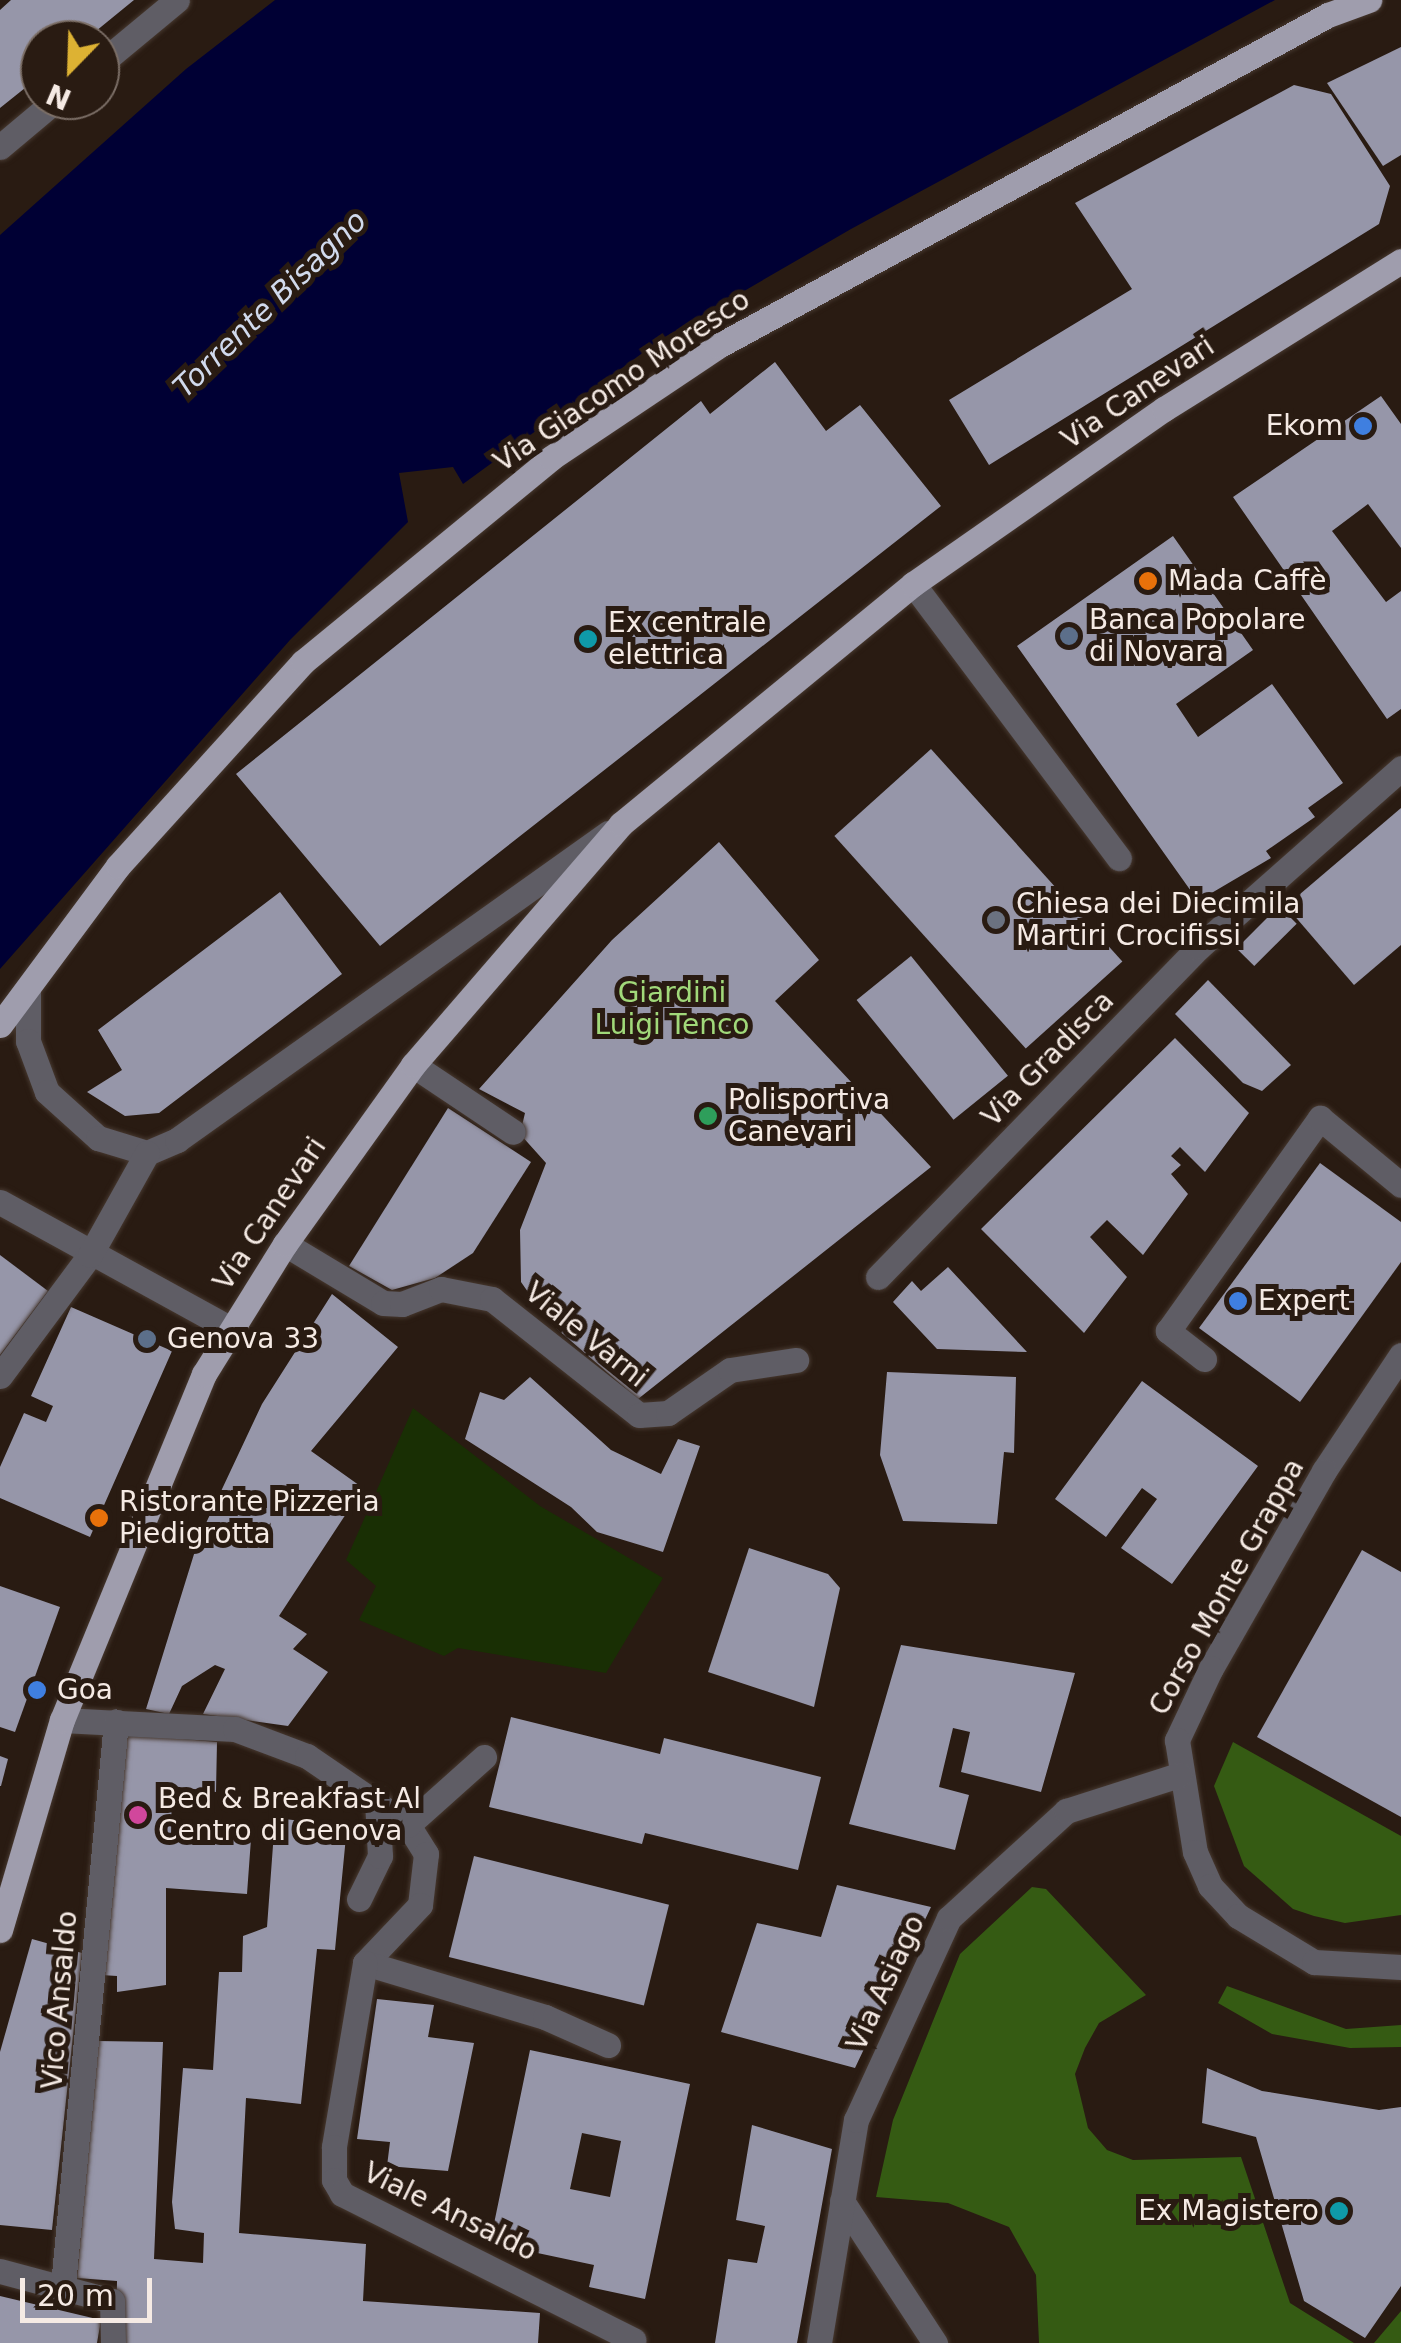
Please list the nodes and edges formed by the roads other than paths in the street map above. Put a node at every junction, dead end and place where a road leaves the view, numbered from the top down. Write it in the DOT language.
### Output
graph roads {
  1 [pos="178,0"];
  2 [pos="1369,0"];
  3 [pos="120,48"];
  4 [pos="32,120"];
  5 [pos="0,147"];
  6 [pos="1401,261"];
  7 [pos="914,584"];
  8 [pos="1401,768"];
  9 [pos="621,824"];
  10 [pos="1119,858"];
  11 [pos="28,989"];
  12 [pos="0,1024"];
  13 [pos="412,1065"];
  14 [pos="514,1132"];
  15 [pos="147,1154"];
  16 [pos="1401,1185"];
  17 [pos="0,1202"];
  18 [pos="285,1244"];
  19 [pos="90,1255"];
  20 [pos="878,1277"];
  21 [pos="228,1328"];
  22 [pos="1401,1354"];
  23 [pos="1204,1359"];
  24 [pos="796,1360"];
  25 [pos="0,1376"];
  26 [pos="62,1720"];
  27 [pos="116,1721"];
  28 [pos="484,1757"];
  29 [pos="1178,1775"];
  30 [pos="377,1800"];
  31 [pos="408,1825"];
  32 [pos="359,1900"];
  33 [pos="0,1930"];
  34 [pos="365,1963"];
  35 [pos="1401,1967"];
  36 [pos="608,2046"];
  37 [pos="842,2201"];
  38 [pos="0,2272"];
  39 [pos="63,2285"];
  40 [pos="633,2340"];
  41 [pos="112,2343"];
  42 [pos="818,2343"];
  43 [pos="935,2343"];
  1 -- 3 [label="street"];
  2 -- 11 [label="main road, Via Giacomo Moresco"];
  4 -- 5 [label="street"];
  6 -- 7 [label="main road, Via Canevari"];
  7 -- 9 [label="main road, Via Canevari"];
  7 -- 10 [label="street"];
  8 -- 20 [label="street, Via Gradisca"];
  9 -- 13 [label="main road, Via Canevari"];
  9 -- 15 [label="street, Via Canevari"];
  11 -- 12 [label="main road, Via Giacomo Moresco"];
  11 -- 15 [label="street"];
  13 -- 14 [label="street"];
  13 -- 18 [label="main road, Via Canevari"];
  15 -- 19 [label="street"];
  16 -- 23 [label="street"];
  17 -- 19 [label="street"];
  18 -- 21 [label="main road, Via Canevari"];
  18 -- 24 [label="street, Viale Varni"];
  19 -- 21 [label="street"];
  19 -- 25 [label="street"];
  21 -- 26 [label="main road, Via Canevari"];
  22 -- 29 [label="street, Corso Monte Grappa"];
  26 -- 27 [label="street"];
  26 -- 33 [label="main road, Via Canevari"];
  27 -- 30 [label="street"];
  27 -- 39 [label="street, Vico Ansaldo"];
  28 -- 31 [label="street"];
  29 -- 35 [label="street, Corso Monte Grappa"];
  29 -- 37 [label="street, Via Asiago"];
  30 -- 31 [label="street"];
  30 -- 32 [label="street"];
  31 -- 34 [label="street"];
  34 -- 36 [label="street"];
  34 -- 40 [label="street, Viale Ansaldo"];
  37 -- 42 [label="street, Via Asiago"];
  37 -- 43 [label="street"];
  38 -- 39 [label="street"];
  39 -- 41 [label="street"];
}
